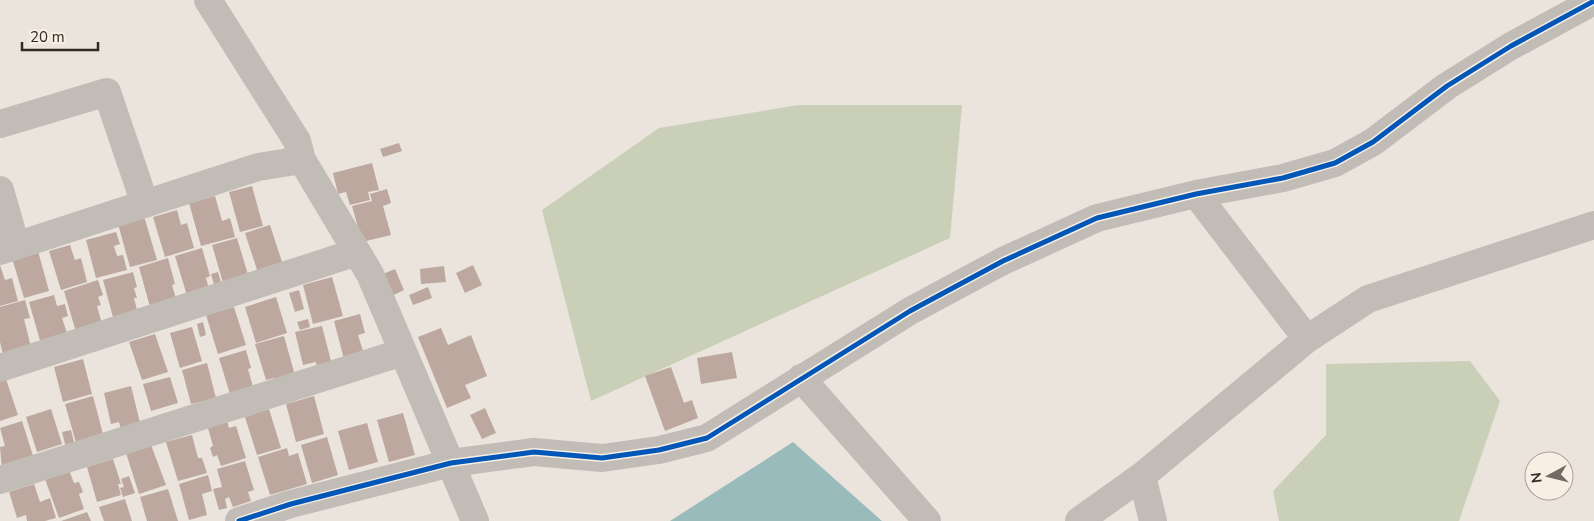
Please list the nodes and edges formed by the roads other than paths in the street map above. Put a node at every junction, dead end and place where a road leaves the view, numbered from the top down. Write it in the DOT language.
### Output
graph roads {
  1 [pos="208,0"];
  2 [pos="1586,2"];
  3 [pos="0,124"];
  4 [pos="302,160"];
  5 [pos="0,190"];
  6 [pos="1196,194"];
  7 [pos="146,204"];
  8 [pos="1594,225"];
  9 [pos="8,249"];
  10 [pos="357,252"];
  11 [pos="1307,339"];
  12 [pos="403,352"];
  13 [pos="0,368"];
  14 [pos="801,378"];
  15 [pos="451,463"];
  16 [pos="1142,476"];
  17 [pos="0,480"];
  18 [pos="239,521"];
  19 [pos="475,521"];
  20 [pos="928,521"];
  21 [pos="1079,521"];
  22 [pos="1153,521"];
  1 -- 4 [label="street"];
  2 -- 6 [label="street"];
  3 -- 7 [label="street"];
  4 -- 7 [label="street"];
  4 -- 10 [label="street"];
  5 -- 9 [label="street"];
  6 -- 11 [label="street"];
  6 -- 14 [label="street"];
  7 -- 9 [label="street"];
  8 -- 11 [label="street"];
  10 -- 12 [label="street"];
  10 -- 13 [label="street"];
  11 -- 16 [label="street"];
  12 -- 15 [label="street"];
  12 -- 17 [label="street"];
  14 -- 15 [label="street"];
  14 -- 20 [label="street"];
  15 -- 18 [label="street"];
  15 -- 19 [label="street"];
  16 -- 21 [label="street"];
  16 -- 22 [label="street"];
}
